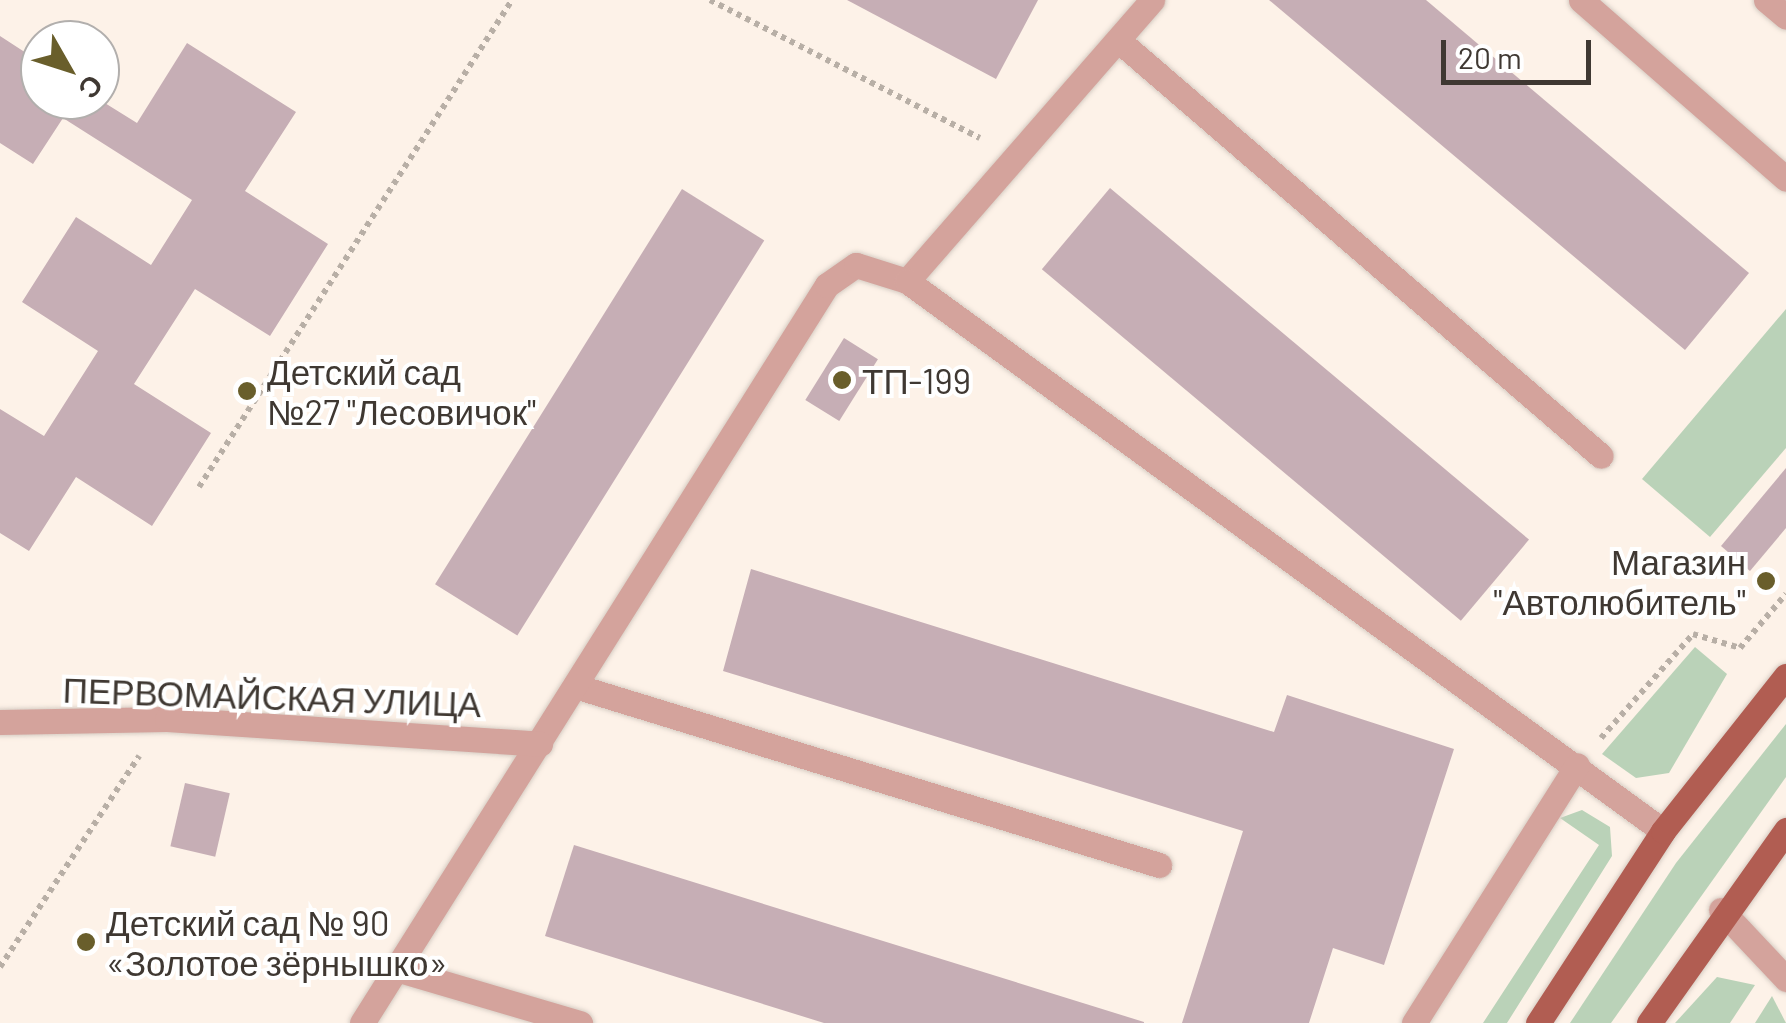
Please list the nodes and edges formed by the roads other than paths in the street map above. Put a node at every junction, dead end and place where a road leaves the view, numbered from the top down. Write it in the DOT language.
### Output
graph roads {
  1 [pos="1152,0"];
  2 [pos="1582,0"];
  3 [pos="1766,0"];
  4 [pos="1786,17"];
  5 [pos="1118,40"];
  6 [pos="1786,180"];
  7 [pos="907,282"];
  8 [pos="1601,456"];
  9 [pos="1786,676"];
  10 [pos="575,686"];
  11 [pos="0,722"];
  12 [pos="540,744"];
  13 [pos="1577,765"];
  14 [pos="1786,830"];
  15 [pos="1663,831"];
  16 [pos="1159,865"];
  17 [pos="1721,910"];
  18 [pos="396,969"];
  19 [pos="1786,979"];
  20 [pos="362,1023"];
  21 [pos="580,1023"];
  22 [pos="1414,1023"];
  23 [pos="1538,1023"];
  24 [pos="1649,1023"];
  1 -- 5 [label="street"];
  2 -- 6 [label="street"];
  3 -- 4 [label="street"];
  5 -- 7 [label="street"];
  5 -- 8 [label="street"];
  7 -- 10 [label="street"];
  7 -- 13 [label="street"];
  9 -- 15 [label="main road"];
  10 -- 12 [label="street"];
  10 -- 16 [label="street"];
  11 -- 12 [label="street, ПЕРВОМАЙСКАЯ УЛИЦА"];
  12 -- 18 [label="street"];
  13 -- 15 [label="street"];
  13 -- 22 [label="street"];
  14 -- 17 [label="main road"];
  15 -- 23 [label="main road"];
  17 -- 19 [label="street"];
  17 -- 24 [label="main road"];
  18 -- 20 [label="street"];
  18 -- 21 [label="street"];
}
